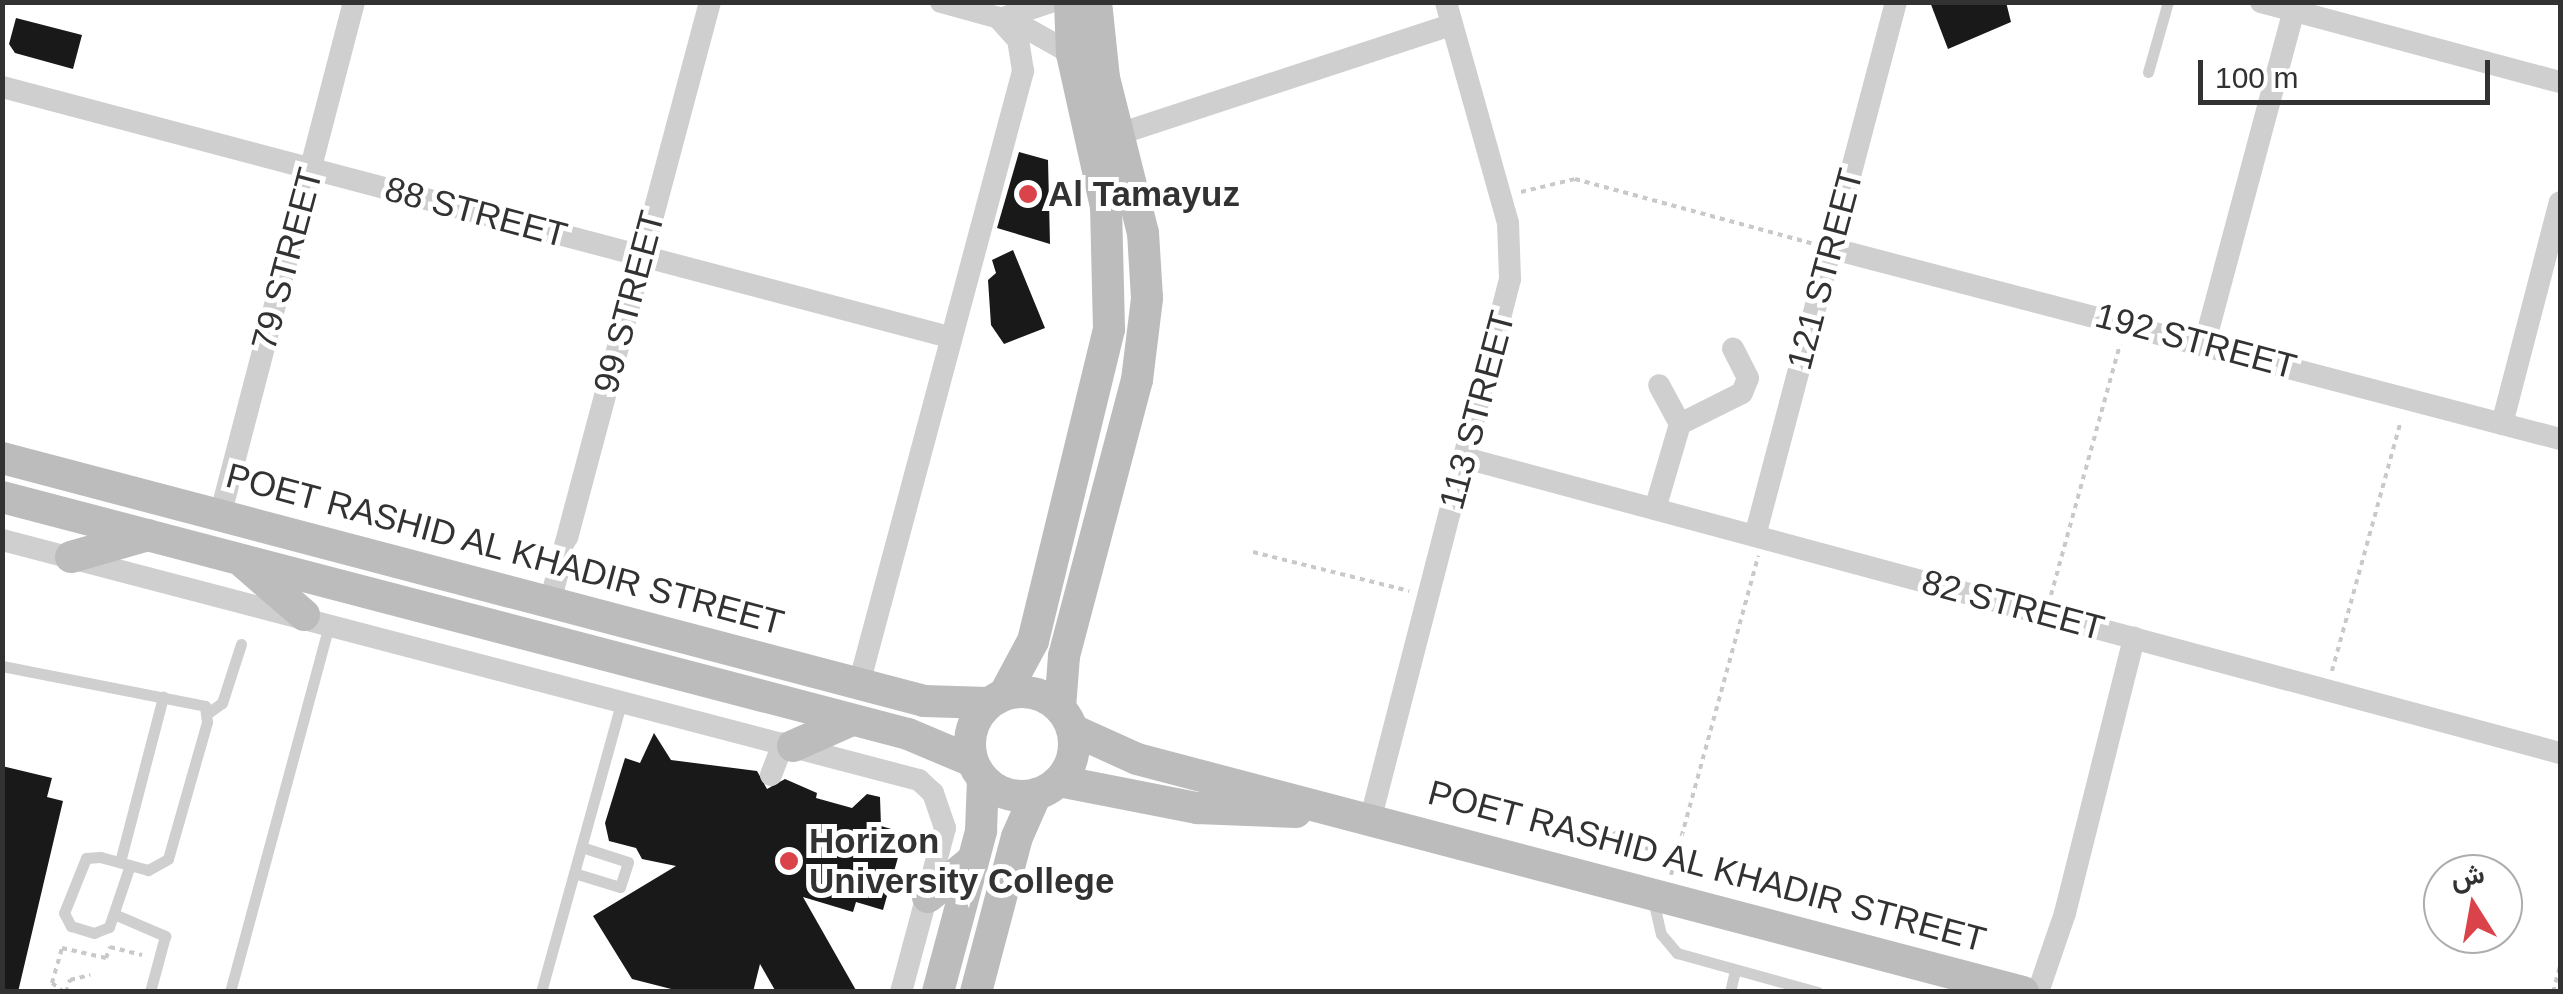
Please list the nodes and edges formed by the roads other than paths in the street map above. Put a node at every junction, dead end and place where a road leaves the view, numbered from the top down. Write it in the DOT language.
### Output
graph roads {
  1 [pos="354,2"];
  2 [pos="710,2"];
  3 [pos="940,2"];
  4 [pos="1051,2"];
  5 [pos="1070,2"];
  6 [pos="1096,2"];
  7 [pos="1896,2"];
  8 [pos="2168,2"];
  9 [pos="2262,2"];
  10 [pos="2294,11"];
  11 [pos="1447,14"];
  12 [pos="998,18"];
  13 [pos="1062,47"];
  14 [pos="1023,71"];
  15 [pos="2148,72"];
  16 [pos="2560,82"];
  17 [pos="2,87"];
  18 [pos="1120,134"];
  19 [pos="311,167"];
  20 [pos="2560,202"];
  21 [pos="1830,248"];
  22 [pos="641,258"];
  23 [pos="950,338"];
  24 [pos="2205,342"];
  25 [pos="1733,350"];
  26 [pos="1659,385"];
  27 [pos="1680,424"];
  28 [pos="2502,424"];
  29 [pos="2560,440"];
  30 [pos="2,458"];
  31 [pos="1465,458"];
  32 [pos="2,496"];
  33 [pos="1655,509"];
  34 [pos="220,516"];
  35 [pos="148,535"];
  36 [pos="1759,537"];
  37 [pos="2,540"];
  38 [pos="71,557"];
  39 [pos="238,558"];
  40 [pos="550,602"];
  41 [pos="317,618"];
  42 [pos="2140,640"];
  43 [pos="242,644"];
  44 [pos="2,666"];
  45 [pos="859,684"];
  46 [pos="163,698"];
  47 [pos="622,698"];
  48 [pos="997,698"];
  49 [pos="208,714"];
  50 [pos="1066,719"];
  51 [pos="852,720"];
  52 [pos="788,745"];
  53 [pos="2560,753"];
  54 [pos="977,770"];
  55 [pos="771,775"];
  56 [pos="1048,788"];
  57 [pos="1371,817"];
  58 [pos="581,847"];
  59 [pos="973,860"];
  60 [pos="125,864"];
  61 [pos="574,873"];
  62 [pos="928,897"];
  63 [pos="1658,897"];
  64 [pos="2065,912"];
  65 [pos="114,914"];
  66 [pos="1735,970"];
  67 [pos="150,992"];
  68 [pos="230,992"];
  69 [pos="541,992"];
  70 [pos="901,992"];
  71 [pos="938,992"];
  72 [pos="976,992"];
  73 [pos="1730,992"];
  74 [pos="1818,992"];
  75 [pos="2023,992"];
  76 [pos="2038,992"];
  77 [pos="2053,992"];
  1 -- 19 [label="street, 79 STREET"];
  2 -- 22 [label="street, 99 STREET"];
  3 -- 12 [label="street"];
  4 -- 12 [label="street"];
  5 -- 13 [label="street"];
  6 -- 18 [label="street"];
  7 -- 21 [label="street, 121 STREET"];
  8 -- 15 [label="lane"];
  9 -- 10 [label="street"];
  10 -- 16 [label="street"];
  10 -- 24 [label="street"];
  11 -- 18 [label="street"];
  11 -- 31 [label="street, 113 STREET"];
  12 -- 13 [label="street"];
  12 -- 14 [label="street"];
  13 -- 14 [label="street"];
  13 -- 48 [label="street"];
  14 -- 23 [label="street"];
  17 -- 19 [label="street, 88 STREET"];
  18 -- 50 [label="street"];
  19 -- 22 [label="street, 88 STREET"];
  19 -- 34 [label="street, 79 STREET"];
  20 -- 28 [label="street"];
  21 -- 24 [label="street, 192 STREET"];
  21 -- 36 [label="street, 121 STREET"];
  22 -- 23 [label="street, 88 STREET"];
  22 -- 40 [label="street, 99 STREET"];
  23 -- 45 [label="street"];
  24 -- 28 [label="street, 192 STREET"];
  25 -- 27 [label="street"];
  26 -- 27 [label="street"];
  27 -- 33 [label="street"];
  28 -- 29 [label="street, 192 STREET"];
  30 -- 34 [label="street, POET RASHID AL KHADIR STREET"];
  31 -- 33 [label="street, 82 STREET"];
  31 -- 57 [label="street, 113 STREET"];
  32 -- 35 [label="street"];
  33 -- 36 [label="street, 82 STREET"];
  34 -- 40 [label="street, POET RASHID AL KHADIR STREET"];
  35 -- 38 [label="street"];
  35 -- 39 [label="street"];
  36 -- 42 [label="street, 82 STREET"];
  37 -- 38 [label="street"];
  38 -- 41 [label="street"];
  39 -- 41 [label="street"];
  39 -- 51 [label="street"];
  40 -- 45 [label="street, POET RASHID AL KHADIR STREET"];
  41 -- 47 [label="street"];
  41 -- 68 [label="lane"];
  42 -- 53 [label="street, 82 STREET"];
  42 -- 64 [label="street"];
  43 -- 49 [label="lane"];
  44 -- 46 [label="lane"];
  45 -- 48 [label="street, POET RASHID AL KHADIR STREET"];
  46 -- 49 [label="lane"];
  46 -- 60 [label="lane"];
  47 -- 52 [label="street"];
  47 -- 58 [label="lane"];
  48 -- 50 [label="street"];
  48 -- 54 [label="street"];
  49 -- 60 [label="lane"];
  50 -- 56 [label="street"];
  50 -- 57 [label="street, POET RASHID AL KHADIR STREET"];
  51 -- 52 [label="street"];
  51 -- 54 [label="street"];
  52 -- 55 [label="street"];
  52 -- 62 [label="street"];
  54 -- 56 [label="street"];
  54 -- 59 [label="street"];
  56 -- 57 [label="street, POET RASHID AL KHADIR STREET"];
  56 -- 72 [label="street"];
  57 -- 63 [label="street, POET RASHID AL KHADIR STREET"];
  58 -- 61 [label="lane"];
  58 -- 61 [label="lane"];
  59 -- 62 [label="street"];
  59 -- 71 [label="street"];
  60 -- 65 [label="lane"];
  60 -- 65 [label="lane"];
  61 -- 69 [label="lane"];
  62 -- 70 [label="street"];
  63 -- 66 [label="lane"];
  63 -- 75 [label="street, POET RASHID AL KHADIR STREET"];
  64 -- 76 [label="street"];
  64 -- 77 [label="street"];
  65 -- 67 [label="lane"];
  66 -- 73 [label="lane"];
  66 -- 74 [label="lane"];
}
